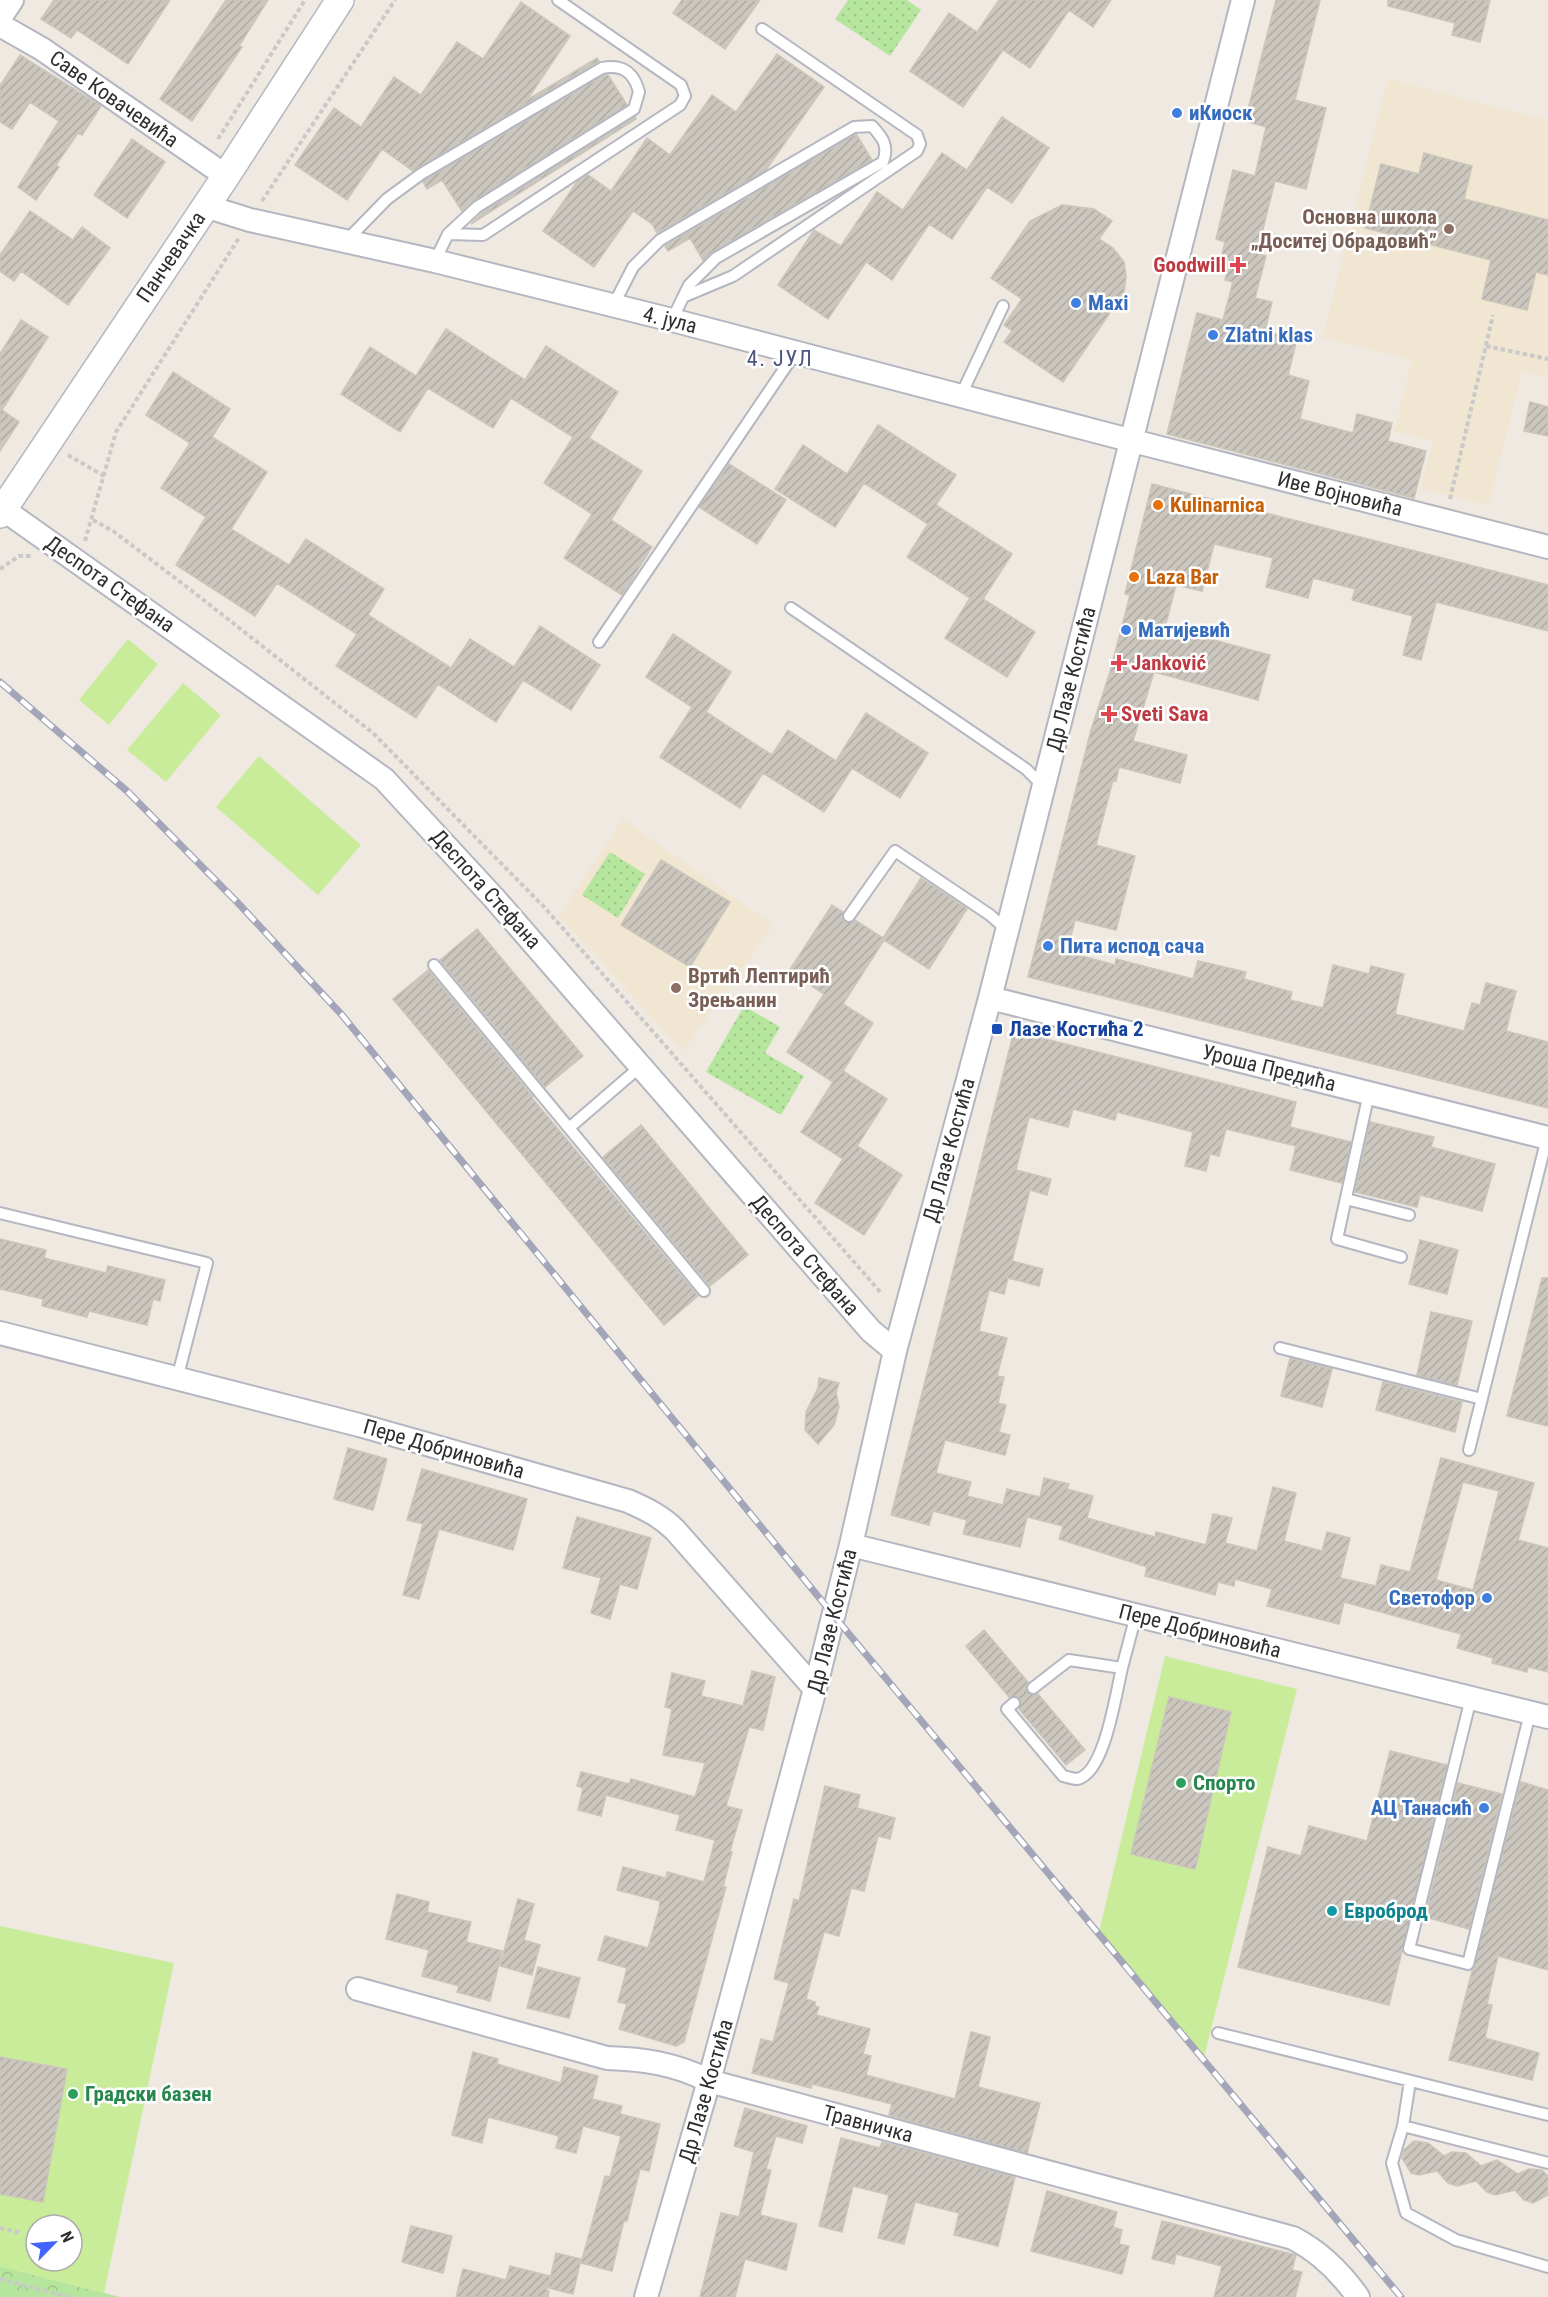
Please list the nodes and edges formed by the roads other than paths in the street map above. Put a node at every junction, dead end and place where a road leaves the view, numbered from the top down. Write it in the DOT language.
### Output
graph roads {
  1 [pos="12,0"];
  2 [pos="558,0"];
  3 [pos="1243,0"];
  4 [pos="337,6"];
  5 [pos="0,18"];
  6 [pos="0,25"];
  7 [pos="762,29"];
  8 [pos="226,176"];
  9 [pos="205,206"];
  10 [pos="448,234"];
  11 [pos="347,240"];
  12 [pos="435,261"];
  13 [pos="683,297"];
  14 [pos="1003,306"];
  15 [pos="612,307"];
  16 [pos="672,320"];
  17 [pos="795,353"];
  18 [pos="961,395"];
  19 [pos="1132,441"];
  20 [pos="1,510"];
  21 [pos="1548,547"];
  22 [pos="791,608"];
  23 [pos="599,642"];
  24 [pos="1044,786"];
  25 [pos="849,916"];
  26 [pos="1007,930"];
  27 [pos="434,965"];
  28 [pos="990,998"];
  29 [pos="642,1066"];
  30 [pos="1369,1093"];
  31 [pos="569,1128"];
  32 [pos="1547,1138"];
  33 [pos="1346,1199"];
  34 [pos="0,1213"];
  35 [pos="1409,1215"];
  36 [pos="1401,1257"];
  37 [pos="704,1291"];
  38 [pos="0,1333"];
  39 [pos="1280,1348"];
  40 [pos="895,1350"];
  41 [pos="177,1380"];
  42 [pos="1482,1399"];
  43 [pos="1469,1450"];
  44 [pos="851,1545"];
  45 [pos="1136,1615"];
  46 [pos="1122,1668"];
  47 [pos="1033,1688"];
  48 [pos="815,1689"];
  49 [pos="1471,1698"];
  50 [pos="1014,1703"];
  51 [pos="1539,1715"];
  52 [pos="358,1989"];
  53 [pos="1218,2033"];
  54 [pos="709,2081"];
  55 [pos="1410,2081"];
  56 [pos="1547,2113"];
  57 [pos="1403,2126"];
  58 [pos="1548,2163"];
  59 [pos="1548,2267"];
  60 [pos="646,2297"];
  61 [pos="1358,2297"];
  1 -- 5 [label="street"];
  2 -- 10 [label="lane"];
  3 -- 19 [label="street, Др Лазе Костића"];
  4 -- 8 [label="street, Панчевачка"];
  6 -- 8 [label="street, Саве Ковачевића"];
  7 -- 13 [label="lane"];
  8 -- 9 [label="street, Панчевачка"];
  9 -- 11 [label="street, 4. јула"];
  9 -- 20 [label="street, Панчевачка"];
  10 -- 11 [label="lane"];
  10 -- 12 [label="lane"];
  11 -- 12 [label="street, 4. јула"];
  12 -- 15 [label="street, 4. јула"];
  13 -- 15 [label="lane"];
  13 -- 16 [label="lane"];
  14 -- 18 [label="lane"];
  15 -- 16 [label="street, 4. јула"];
  16 -- 17 [label="street, 4. јула"];
  17 -- 18 [label="street, 4. јула"];
  17 -- 23 [label="lane"];
  18 -- 19 [label="street, 4. јула"];
  19 -- 21 [label="street, Иве Војновића"];
  19 -- 24 [label="street, Др Лазе Костића"];
  20 -- 29 [label="street, Деспота Стефана"];
  22 -- 24 [label="lane"];
  24 -- 26 [label="street, Др Лазе Костића"];
  25 -- 26 [label="lane"];
  26 -- 28 [label="street, Др Лазе Костића"];
  27 -- 31 [label="lane"];
  28 -- 30 [label="street, Уроша Предића"];
  28 -- 40 [label="street, Др Лазе Костића"];
  29 -- 31 [label="lane"];
  29 -- 40 [label="street, Деспота Стефана"];
  30 -- 32 [label="street, Уроша Предића"];
  30 -- 33 [label="lane"];
  31 -- 37 [label="lane"];
  32 -- 42 [label="lane"];
  33 -- 35 [label="lane"];
  33 -- 36 [label="lane"];
  34 -- 41 [label="lane"];
  38 -- 41 [label="street, Пере Добриновића"];
  39 -- 42 [label="lane"];
  40 -- 44 [label="street, Др Лазе Костића"];
  41 -- 48 [label="street, Пере Добриновића"];
  42 -- 43 [label="lane"];
  44 -- 45 [label="street, Пере Добриновића"];
  44 -- 48 [label="street, Др Лазе Костића"];
  45 -- 46 [label="lane"];
  45 -- 49 [label="street, Пере Добриновића"];
  46 -- 47 [label="lane"];
  46 -- 50 [label="lane"];
  48 -- 54 [label="street, Др Лазе Костића"];
  49 -- 51 [label="street, Пере Добриновића"];
  49 -- 51 [label="lane"];
  52 -- 54 [label="street, Травничка"];
  53 -- 55 [label="lane"];
  54 -- 60 [label="street, Др Лазе Костића"];
  54 -- 61 [label="street, Травничка"];
  55 -- 56 [label="lane"];
  55 -- 57 [label="lane"];
  57 -- 58 [label="lane"];
  57 -- 59 [label="lane"];
}
